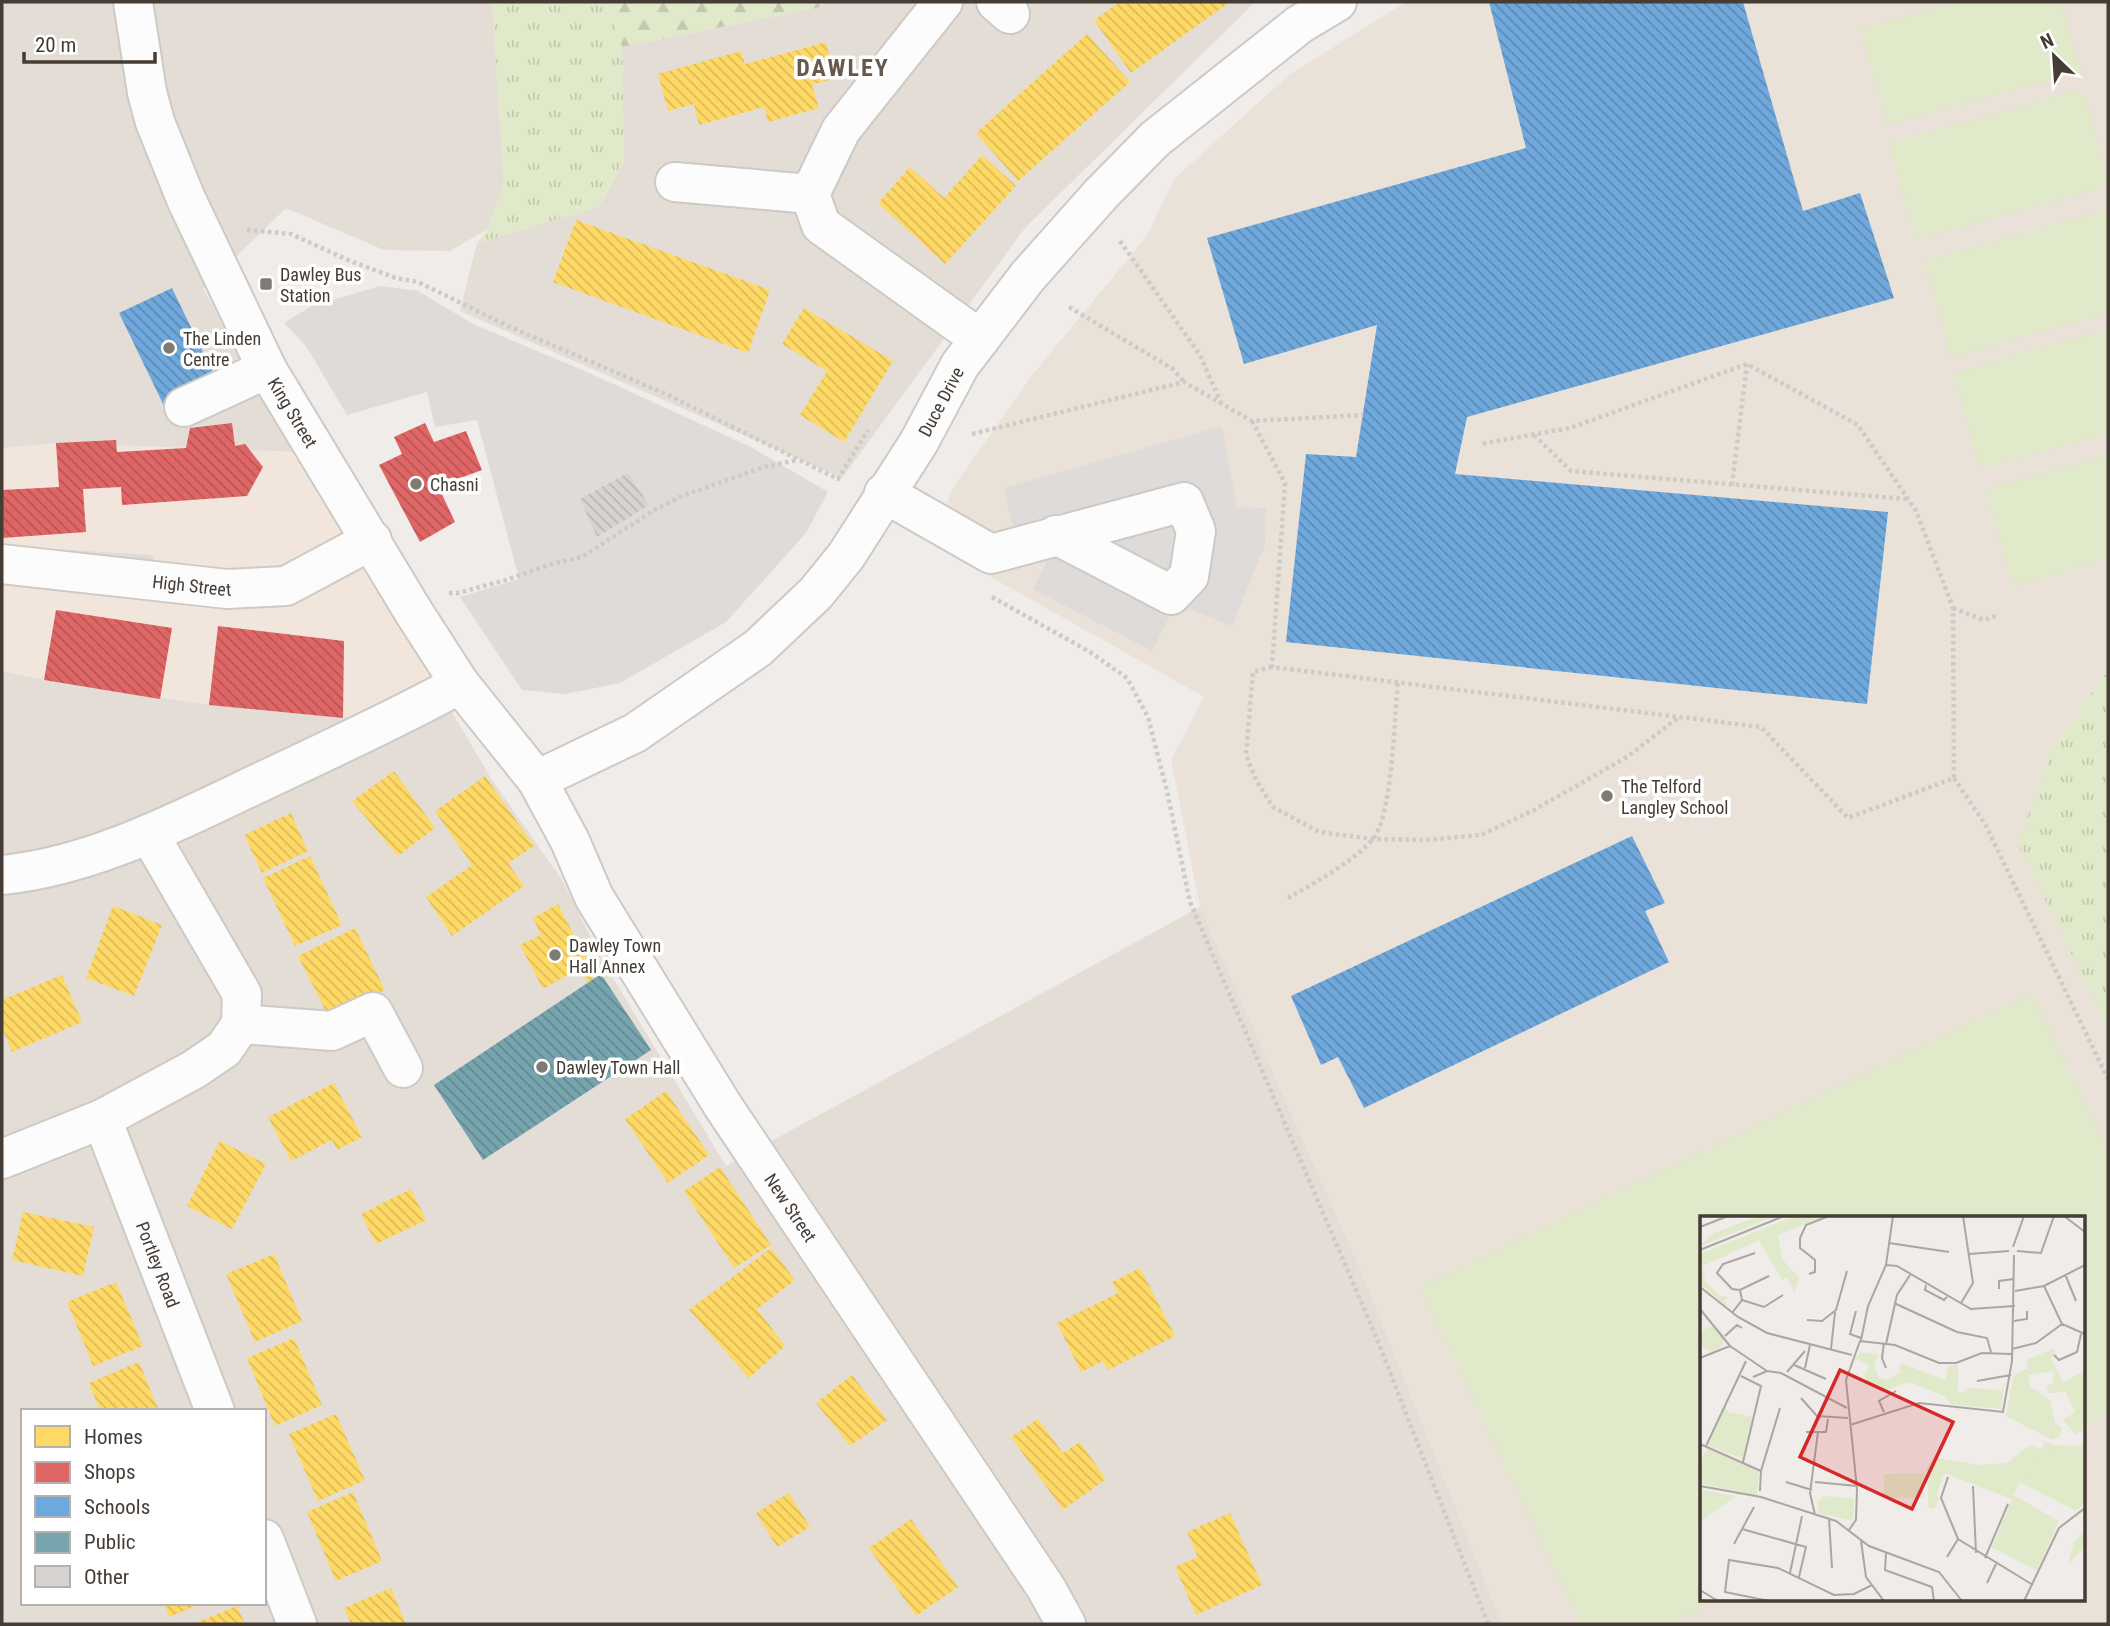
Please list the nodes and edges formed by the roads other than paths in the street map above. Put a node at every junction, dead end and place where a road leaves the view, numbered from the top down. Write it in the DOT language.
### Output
graph roads {
  1 [pos="943,2"];
  2 [pos="1337,2"];
  3 [pos="144,4"];
  4 [pos="675,182"];
  5 [pos="810,194"];
  6 [pos="980,339"];
  7 [pos="267,369"];
  8 [pos="184,408"];
  9 [pos="884,493"];
  10 [pos="1056,535"];
  11 [pos="372,540"];
  12 [pos="2,564"];
  13 [pos="460,684"];
  14 [pos="537,780"];
  15 [pos="149,834"];
  16 [pos="2,875"];
  17 [pos="241,1024"];
  18 [pos="403,1068"];
  19 [pos="102,1119"];
  20 [pos="2,1159"];
  21 [pos="214,1409"];
  22 [pos="266,1544"];
  23 [pos="297,1624"];
  24 [pos="1066,1624"];
  1 -- 5 [label="street"];
  2 -- 6 [label="street, Duce Drive"];
  3 -- 7 [label="street, King Street"];
  4 -- 5 [label="street"];
  5 -- 6 [label="street"];
  6 -- 9 [label="street, Duce Drive"];
  7 -- 8 [label="street"];
  7 -- 11 [label="street, King Street"];
  9 -- 10 [label="street"];
  9 -- 14 [label="street, Duce Drive"];
  11 -- 12 [label="street, High Street"];
  11 -- 13 [label="street, King Street"];
  13 -- 14 [label="street, New Street"];
  13 -- 15 [label="street"];
  14 -- 24 [label="street, New Street"];
  15 -- 16 [label="street"];
  15 -- 17 [label="street"];
  17 -- 18 [label="street"];
  17 -- 19 [label="street"];
  19 -- 20 [label="street"];
  19 -- 21 [label="street, Portley Road"];
  22 -- 23 [label="street"];
}
